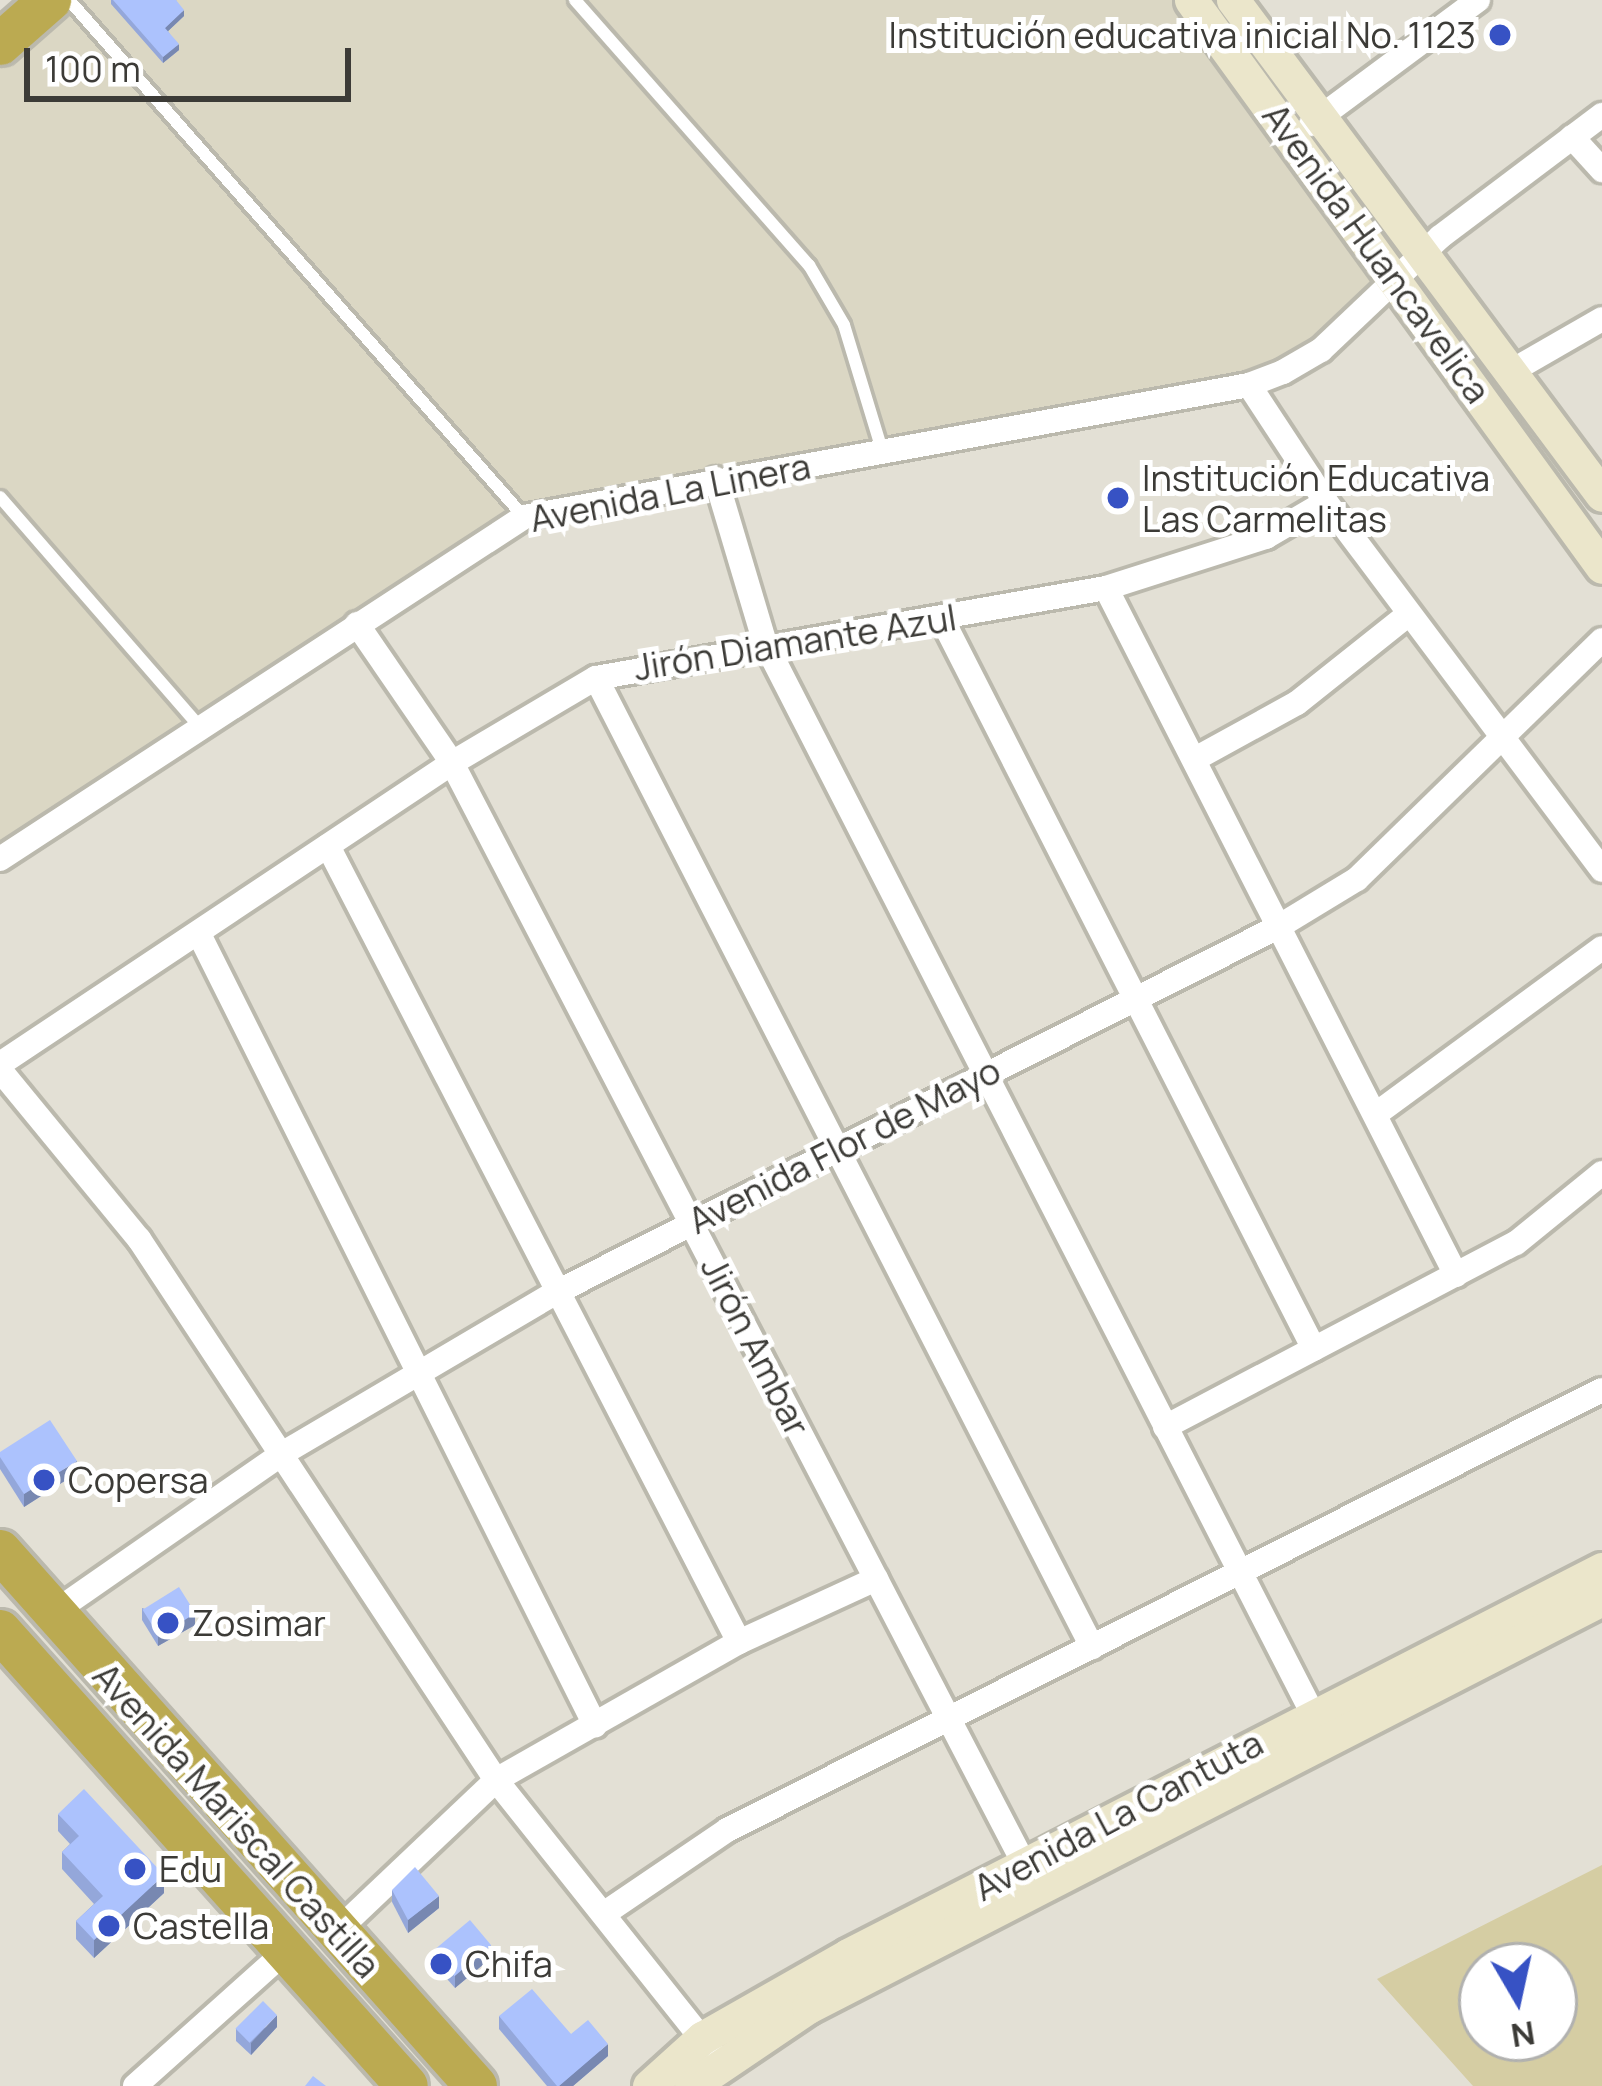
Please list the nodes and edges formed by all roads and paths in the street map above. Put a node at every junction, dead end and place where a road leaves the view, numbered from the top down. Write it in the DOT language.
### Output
graph roads {
  1 [pos="50,0"];
  2 [pos="69,0"];
  3 [pos="575,0"];
  4 [pos="1191,0"];
  5 [pos="1233,0"];
  6 [pos="1478,0"];
  7 [pos="0,44"];
  8 [pos="1602,115"];
  9 [pos="1306,127"];
  10 [pos="1572,137"];
  11 [pos="1602,170"];
  12 [pos="1426,251"];
  13 [pos="1397,280"];
  14 [pos="1602,319"];
  15 [pos="1510,372"];
  16 [pos="1249,385"];
  17 [pos="882,450"];
  18 [pos="716,479"];
  19 [pos="1602,496"];
  20 [pos="0,497"];
  21 [pos="1326,502"];
  22 [pos="524,518"];
  23 [pos="1602,567"];
  24 [pos="1106,588"];
  25 [pos="1409,614"];
  26 [pos="943,619"];
  27 [pos="357,624"];
  28 [pos="1602,640"];
  29 [pos="765,644"];
  30 [pos="596,678"];
  31 [pos="201,728"];
  32 [pos="1502,735"];
  33 [pos="1196,759"];
  34 [pos="452,763"];
  35 [pos="328,846"];
  36 [pos="0,859"];
  37 [pos="1602,870"];
  38 [pos="1278,927"];
  39 [pos="199,934"];
  40 [pos="1602,948"];
  41 [pos="1132,998"];
  42 [pos="0,1067"];
  43 [pos="987,1074"];
  44 [pos="1376,1114"];
  45 [pos="833,1151"];
  46 [pos="1602,1173"];
  47 [pos="692,1221"];
  48 [pos="1456,1275"];
  49 [pos="557,1292"];
  50 [pos="1314,1349"];
  51 [pos="418,1372"];
  52 [pos="1602,1390"];
  53 [pos="1165,1427"];
  54 [pos="285,1452"];
  55 [pos="0,1551"];
  56 [pos="1602,1569"];
  57 [pos="1240,1573"];
  58 [pos="877,1579"];
  59 [pos="1602,1598"];
  60 [pos="52,1613"];
  61 [pos="0,1631"];
  62 [pos="739,1642"];
  63 [pos="1092,1647"];
  64 [pos="946,1719"];
  65 [pos="596,1725"];
  66 [pos="1319,1725"];
  67 [pos="496,1780"];
  68 [pos="1030,1876"];
  69 [pos="605,1913"];
  70 [pos="336,1931"];
  71 [pos="285,1952"];
  72 [pos="711,2050"];
  73 [pos="135,2086"];
  74 [pos="407,2086"];
  75 [pos="476,2086"];
  76 [pos="650,2086"];
  77 [pos="691,2086"];
  1 -- 7 [label="highway"];
  2 -- 22 [label="lane"];
  3 -- 17 [label="lane"];
  4 -- 9 [label="main road, Avenida Huancavelica"];
  5 -- 9 [label="main road, Avenida Huancavelica"];
  6 -- 9 [label="street"];
  8 -- 10 [label="street, Avenida La Linera"];
  9 -- 12 [label="main road, Avenida Huancavelica"];
  9 -- 13 [label="main road, Avenida Huancavelica"];
  10 -- 11 [label="street"];
  10 -- 12 [label="street, Avenida La Linera"];
  12 -- 13 [label="street, Avenida La Linera"];
  12 -- 15 [label="main road, Avenida Huancavelica"];
  13 -- 16 [label="street, Avenida La Linera"];
  13 -- 23 [label="main road, Avenida Huancavelica"];
  14 -- 15 [label="street"];
  15 -- 19 [label="main road, Avenida Huancavelica"];
  16 -- 17 [label="street, Avenida La Linera"];
  16 -- 21 [label="street"];
  17 -- 18 [label="street, Avenida La Linera"];
  18 -- 22 [label="street, Avenida La Linera"];
  18 -- 29 [label="street"];
  20 -- 31 [label="lane"];
  21 -- 24 [label="street, Jirón Diamante Azul"];
  21 -- 25 [label="street"];
  22 -- 27 [label="street, Avenida La Linera"];
  24 -- 26 [label="street, Jirón Diamante Azul"];
  24 -- 33 [label="street"];
  25 -- 32 [label="street"];
  25 -- 33 [label="street"];
  26 -- 29 [label="street, Jirón Diamante Azul"];
  26 -- 41 [label="street"];
  27 -- 31 [label="street, Avenida La Linera"];
  27 -- 34 [label="street, Jirón Ambar"];
  28 -- 32 [label="street, Avenida Flor de Mayo"];
  29 -- 30 [label="street, Jirón Diamante Azul"];
  29 -- 43 [label="street"];
  30 -- 34 [label="street, Jirón Diamante Azul"];
  30 -- 45 [label="street"];
  31 -- 36 [label="street, Avenida La Linera"];
  32 -- 37 [label="street"];
  32 -- 38 [label="street, Avenida Flor de Mayo"];
  33 -- 38 [label="street"];
  34 -- 35 [label="street, Jirón Diamante Azul"];
  34 -- 47 [label="street, Jirón Ambar"];
  35 -- 39 [label="street, Jirón Diamante Azul"];
  35 -- 49 [label="street"];
  38 -- 41 [label="street, Avenida Flor de Mayo"];
  38 -- 44 [label="street"];
  39 -- 42 [label="street, Jirón Diamante Azul"];
  39 -- 51 [label="street"];
  40 -- 44 [label="street"];
  41 -- 43 [label="street, Avenida Flor de Mayo"];
  41 -- 50 [label="street"];
  42 -- 54 [label="street"];
  43 -- 45 [label="street, Avenida Flor de Mayo"];
  43 -- 53 [label="street"];
  44 -- 48 [label="street"];
  45 -- 47 [label="street, Avenida Flor de Mayo"];
  45 -- 63 [label="street"];
  46 -- 48 [label="street"];
  47 -- 49 [label="street, Avenida Flor de Mayo"];
  47 -- 58 [label="street, Jirón Ambar"];
  48 -- 50 [label="street"];
  49 -- 51 [label="street, Avenida Flor de Mayo"];
  49 -- 62 [label="street"];
  50 -- 53 [label="street"];
  51 -- 54 [label="street, Avenida Flor de Mayo"];
  51 -- 65 [label="street"];
  52 -- 57 [label="street"];
  53 -- 57 [label="street"];
  54 -- 60 [label="street, Avenida Flor de Mayo"];
  54 -- 67 [label="street"];
  55 -- 60 [label="highway, Avenida Mariscal Castilla"];
  56 -- 66 [label="main road, Avenida La Cantuta"];
  57 -- 63 [label="street"];
  57 -- 66 [label="street"];
  58 -- 62 [label="street"];
  58 -- 64 [label="street, Jirón Ambar"];
  59 -- 66 [label="main road, Avenida La Cantuta"];
  60 -- 70 [label="highway, Avenida Mariscal Castilla"];
  61 -- 71 [label="highway, Avenida Mariscal Castilla"];
  62 -- 65 [label="street"];
  63 -- 64 [label="street"];
  64 -- 68 [label="street, Jirón Ambar"];
  64 -- 69 [label="street"];
  65 -- 67 [label="street"];
  66 -- 68 [label="main road, Avenida La Cantuta"];
  67 -- 69 [label="street"];
  67 -- 70 [label="street"];
  68 -- 72 [label="main road, Avenida La Cantuta"];
  69 -- 72 [label="street"];
  70 -- 75 [label="highway, Avenida Mariscal Castilla"];
  71 -- 73 [label="street"];
  71 -- 74 [label="highway, Avenida Mariscal Castilla"];
  72 -- 76 [label="main road, Avenida La Cantuta"];
  72 -- 77 [label="main road, Avenida La Cantuta"];
}
